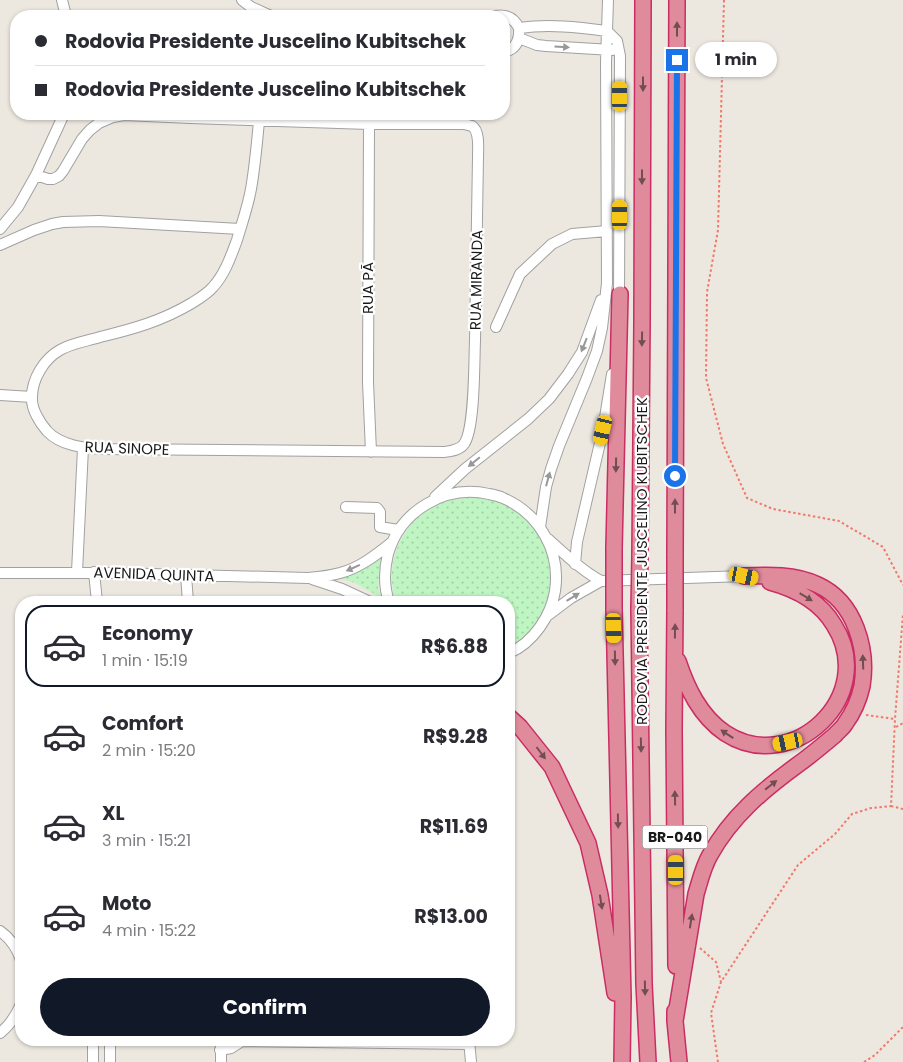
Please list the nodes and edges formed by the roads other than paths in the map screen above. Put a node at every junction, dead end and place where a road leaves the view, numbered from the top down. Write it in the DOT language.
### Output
graph roads {
  1 [pos="242,0"];
  2 [pos="608,0"];
  3 [pos="643,0"];
  4 [pos="677,0"];
  5 [pos="258,10"];
  6 [pos="510,18"];
  7 [pos="607,31"];
  8 [pos="519,33"];
  9 [pos="510,50"];
  10 [pos="606,50"];
  11 [pos="619,51"];
  12 [pos="61,120"];
  13 [pos="106,120"];
  14 [pos="259,120"];
  15 [pos="369,124"];
  16 [pos="36,175"];
  17 [pos="0,229"];
  18 [pos="240,229"];
  19 [pos="607,231"];
  20 [pos="0,245"];
  21 [pos="607,283"];
  22 [pos="620,294"];
  23 [pos="496,327"];
  24 [pos="0,395"];
  25 [pos="32,397"];
  26 [pos="465,443"];
  27 [pos="83,448"];
  28 [pos="370,452"];
  29 [pos="432,500"];
  30 [pos="346,507"];
  31 [pos="398,530"];
  32 [pos="543,532"];
  33 [pos="391,543"];
  34 [pos="575,564"];
  35 [pos="77,572"];
  36 [pos="94,572"];
  37 [pos="0,573"];
  38 [pos="186,575"];
  39 [pos="744,576"];
  40 [pos="308,578"];
  41 [pos="601,581"];
  42 [pos="96,596"];
  43 [pos="188,596"];
  44 [pos="357,596"];
  45 [pos="387,596"];
  46 [pos="546,617"];
  47 [pos="515,650"];
  48 [pos="675,652"];
  49 [pos="515,722"];
  50 [pos="0,930"];
  51 [pos="15,947"];
  52 [pos="15,1018"];
  53 [pos="675,1021"];
  54 [pos="0,1033"];
  55 [pos="93,1046"];
  56 [pos="110,1046"];
  57 [pos="221,1046"];
  58 [pos="469,1046"];
  59 [pos="622,1060"];
  60 [pos="93,1062"];
  61 [pos="110,1062"];
  62 [pos="221,1062"];
  63 [pos="470,1062"];
  64 [pos="648,1062"];
  65 [pos="679,1062"];
  1 -- 5 [label="street"];
  2 -- 7 [label="street"];
  3 -- 64 [label="highway, RODOVIA PRESIDENTE JUSCELINO KUBITSCHEK / BR-040, one-way, bridge"];
  48 -- 4 [label="highway, BR-040, one-way, bridge"];
  6 -- 8 [label="street"];
  7 -- 8 [label="street"];
  7 -- 10 [label="street"];
  7 -- 11 [label="street"];
  8 -- 9 [label="street"];
  8 -- 10 [label="street, one-way"];
  10 -- 11 [label="street"];
  10 -- 19 [label="street"];
  11 -- 22 [label="street"];
  12 -- 16 [label="street"];
  13 -- 16 [label="street"];
  14 -- 15 [label="street"];
  14 -- 18 [label="street"];
  15 -- 26 [label="street, RUA MIRANDA"];
  15 -- 28 [label="street, RUA PÃ"];
  16 -- 17 [label="street"];
  18 -- 20 [label="street"];
  18 -- 25 [label="street"];
  19 -- 21 [label="street"];
  19 -- 23 [label="street"];
  21 -- 29 [label="street, one-way"];
  32 -- 21 [label="street, one-way"];
  22 -- 34 [label="street"];
  22 -- 59 [label="highway, one-way, bridge"];
  24 -- 25 [label="street"];
  25 -- 27 [label="street, RUA SINOPE"];
  26 -- 28 [label="street, RUA SINOPE"];
  27 -- 28 [label="street, RUA SINOPE"];
  27 -- 35 [label="street"];
  29 -- 31 [label="street"];
  29 -- 32 [label="street"];
  30 -- 31 [label="street"];
  31 -- 33 [label="street"];
  32 -- 34 [label="street"];
  32 -- 46 [label="street"];
  33 -- 40 [label="street, AVENIDA QUINTA, one-way"];
  33 -- 45 [label="street"];
  34 -- 41 [label="street"];
  35 -- 36 [label="street, AVENIDA QUINTA"];
  35 -- 37 [label="street, AVENIDA QUINTA"];
  36 -- 38 [label="street, AVENIDA QUINTA"];
  36 -- 42 [label="street"];
  38 -- 40 [label="street, AVENIDA QUINTA"];
  38 -- 43 [label="street"];
  39 -- 41 [label="street"];
  39 -- 48 [label="highway, one-way"];
  53 -- 39 [label="highway, one-way"];
  40 -- 44 [label="street, AVENIDA QUINTA"];
  46 -- 41 [label="street, one-way"];
  46 -- 47 [label="street"];
  53 -- 48 [label="highway, BR-040, one-way"];
  49 -- 59 [label="highway, one-way"];
  50 -- 51 [label="street"];
  52 -- 54 [label="street"];
  53 -- 65 [label="highway, BR-040"];
  55 -- 60 [label="street"];
  56 -- 61 [label="street"];
  57 -- 62 [label="street"];
  58 -- 63 [label="street"];
}
